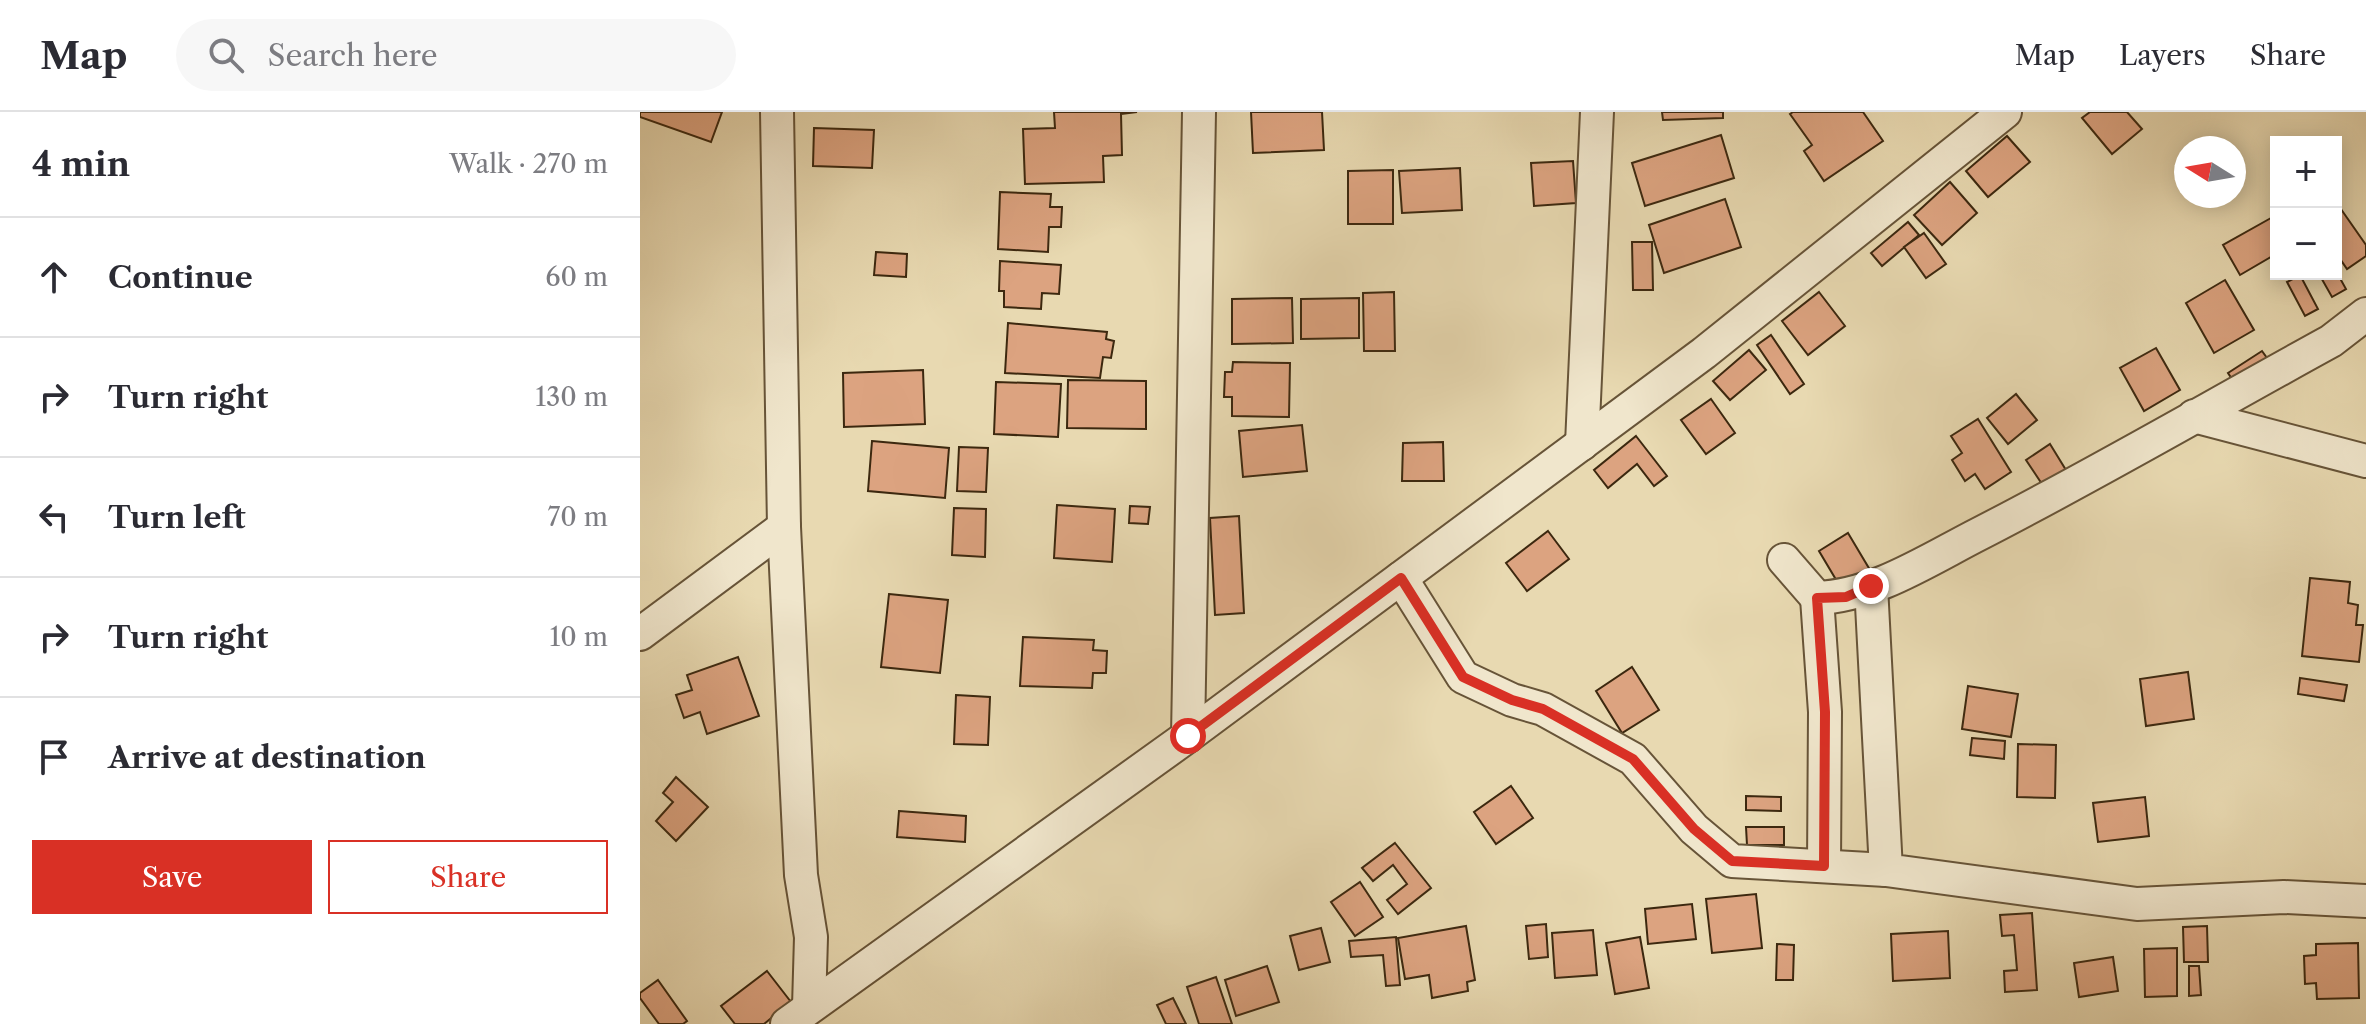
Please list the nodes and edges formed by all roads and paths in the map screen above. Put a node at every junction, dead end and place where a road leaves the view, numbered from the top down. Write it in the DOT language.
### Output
graph roads {
  1 [pos="777,112"];
  2 [pos="1199,112"];
  3 [pos="1597,112"];
  4 [pos="1995,115"];
  5 [pos="2366,314"];
  6 [pos="2194,416"];
  7 [pos="1582,444"];
  8 [pos="2366,461"];
  9 [pos="784,527"];
  10 [pos="1784,560"];
  11 [pos="1401,578"];
  12 [pos="1871,586"];
  13 [pos="1817,598"];
  14 [pos="640,634"];
  15 [pos="1188,736"];
  16 [pos="1824,866"];
  17 [pos="1886,870"];
  18 [pos="2366,901"];
  19 [pos="798,1015"];
  1 -- 9 [label="street"];
  2 -- 15 [label="street"];
  3 -- 7 [label="street"];
  4 -- 7 [label="street"];
  5 -- 6 [label="street"];
  6 -- 8 [label="street"];
  6 -- 12 [label="street"];
  7 -- 11 [label="street"];
  9 -- 14 [label="street"];
  9 -- 19 [label="street"];
  10 -- 13 [label="street"];
  11 -- 15 [label="street"];
  11 -- 16 [label="street"];
  12 -- 13 [label="street"];
  12 -- 17 [label="street"];
  13 -- 16 [label="street"];
  15 -- 19 [label="street"];
  16 -- 17 [label="street"];
  17 -- 18 [label="street"];
}
